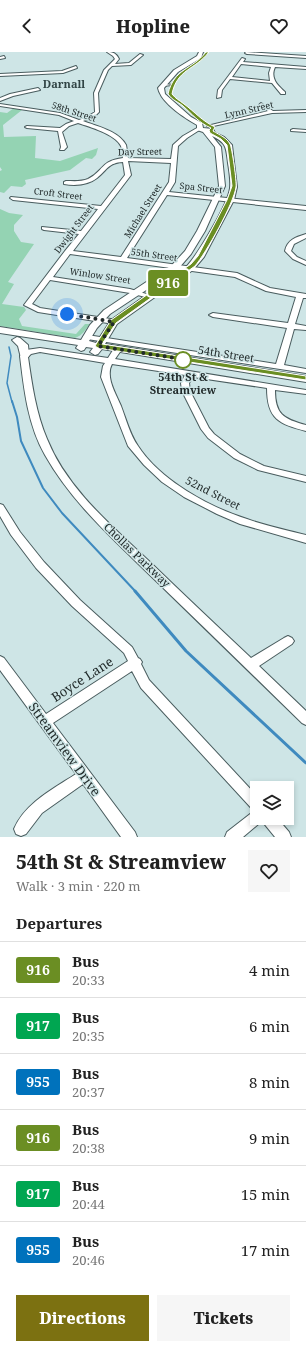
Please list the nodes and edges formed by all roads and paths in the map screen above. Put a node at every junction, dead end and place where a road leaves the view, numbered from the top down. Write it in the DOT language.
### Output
graph roads {
  1 [pos="109,52"];
  2 [pos="202,52"];
  3 [pos="207,52"];
  4 [pos="248,53"];
  5 [pos="141,55"];
  6 [pos="306,58"];
  7 [pos="240,63"];
  8 [pos="110,65"];
  9 [pos="274,66"];
  10 [pos="76,67"];
  11 [pos="306,68"];
  12 [pos="0,75"];
  13 [pos="229,78"];
  14 [pos="272,82"];
  15 [pos="164,85"];
  16 [pos="38,89"];
  17 [pos="171,90"];
  18 [pos="282,93"];
  19 [pos="219,97"];
  20 [pos="0,100"];
  21 [pos="261,104"];
  22 [pos="0,105"];
  23 [pos="306,111"];
  24 [pos="272,112"];
  25 [pos="80,121"];
  26 [pos="27,127"];
  27 [pos="206,128"];
  28 [pos="61,130"];
  29 [pos="293,130"];
  30 [pos="306,131"];
  31 [pos="62,149"];
  32 [pos="126,161"];
  33 [pos="174,161"];
  34 [pos="66,183"];
  35 [pos="166,193"];
  36 [pos="13,198"];
  37 [pos="217,198"];
  38 [pos="230,200"];
  39 [pos="101,208"];
  40 [pos="306,208"];
  41 [pos="44,228"];
  42 [pos="82,233"];
  43 [pos="306,236"];
  44 [pos="67,252"];
  45 [pos="123,259"];
  46 [pos="306,263"];
  47 [pos="175,267"];
  48 [pos="190,268"];
  49 [pos="48,278"];
  50 [pos="136,292"];
  51 [pos="149,296"];
  52 [pos="303,296"];
  53 [pos="213,315"];
  54 [pos="100,319"];
  55 [pos="114,322"];
  56 [pos="291,326"];
  57 [pos="306,328"];
  58 [pos="0,330"];
  59 [pos="0,337"];
  60 [pos="17,340"];
  61 [pos="83,343"];
  62 [pos="98,346"];
  63 [pos="114,355"];
  64 [pos="24,356"];
  65 [pos="279,367"];
  66 [pos="306,371"];
  67 [pos="190,374"];
  68 [pos="306,379"];
  69 [pos="306,385"];
  70 [pos="271,387"];
  71 [pos="306,392"];
  72 [pos="306,428"];
  73 [pos="306,479"];
  74 [pos="0,507"];
  75 [pos="306,539"];
  76 [pos="288,641"];
  77 [pos="0,661"];
  78 [pos="136,662"];
  79 [pos="250,665"];
  80 [pos="306,719"];
  81 [pos="44,722"];
  82 [pos="84,776"];
  83 [pos="250,798"];
  84 [pos="250,823"];
  85 [pos="274,825"];
  86 [pos="21,829"];
  87 [pos="130,837"];
  88 [pos="232,837"];
  89 [pos="284,837"];
  1 -- 8 [label="street"];
  2 -- 15 [label="main road"];
  3 -- 17 [label="main road"];
  4 -- 6 [label="street"];
  4 -- 7 [label="street"];
  5 -- 8 [label="street"];
  7 -- 9 [label="street"];
  7 -- 13 [label="street"];
  8 -- 25 [label="street"];
  9 -- 11 [label="street"];
  9 -- 14 [label="street"];
  10 -- 12 [label="street"];
  13 -- 14 [label="street"];
  13 -- 19 [label="street"];
  14 -- 18 [label="street"];
  15 -- 17 [label="street"];
  15 -- 27 [label="main road"];
  16 -- 20 [label="street"];
  17 -- 27 [label="main road"];
  21 -- 24 [label="street"];
  22 -- 25 [label="street, 58th Street"];
  23 -- 24 [label="street, Lynn Street"];
  24 -- 27 [label="street, Lynn Street"];
  25 -- 28 [label="street"];
  25 -- 32 [label="street, 58th Street"];
  26 -- 28 [label="street"];
  27 -- 33 [label="street, Michael Street"];
  27 -- 37 [label="main road"];
  27 -- 38 [label="main road"];
  28 -- 31 [label="street"];
  29 -- 30 [label="street"];
  32 -- 33 [label="street, Day Street"];
  32 -- 34 [label="street, Day Street"];
  32 -- 39 [label="street, Dwight Street"];
  33 -- 35 [label="street, Michael Street"];
  35 -- 37 [label="street, Spa Street"];
  35 -- 45 [label="street, Michael Street"];
  36 -- 39 [label="street, Croft Street"];
  37 -- 38 [label="street, Spa Street"];
  37 -- 47 [label="main road"];
  38 -- 40 [label="street, Spa Street"];
  38 -- 48 [label="main road"];
  39 -- 42 [label="street, Dwight Street"];
  41 -- 42 [label="street"];
  42 -- 44 [label="street, Dwight Street"];
  43 -- 46 [label="street"];
  44 -- 45 [label="street, 55th Street"];
  44 -- 49 [label="street, Dwight Street"];
  45 -- 47 [label="street, 55th Street"];
  47 -- 48 [label="street, 55th Street"];
  47 -- 50 [label="main road"];
  48 -- 51 [label="main road"];
  48 -- 52 [label="street, 55th Street"];
  49 -- 50 [label="street, Winlow Street"];
  49 -- 54 [label="street, Dwight Street"];
  50 -- 51 [label="street, Winlow Street"];
  50 -- 54 [label="main road"];
  51 -- 55 [label="main road"];
  52 -- 56 [label="street"];
  53 -- 56 [label="street"];
  54 -- 55 [label="street"];
  54 -- 61 [label="main road"];
  55 -- 62 [label="main road"];
  56 -- 57 [label="street"];
  56 -- 65 [label="street"];
  58 -- 61 [label="main road, 54th Street"];
  59 -- 60 [label="main road, 54th Street"];
  60 -- 61 [label="main road, 54th Street"];
  60 -- 64 [label="main road"];
  61 -- 62 [label="main road, 54th Street"];
  61 -- 62 [label="street"];
  62 -- 63 [label="main road, 54th Street"];
  62 -- 65 [label="street"];
  63 -- 64 [label="street"];
  63 -- 67 [label="street"];
  63 -- 68 [label="main road, 54th Street"];
  63 -- 69 [label="main road, 54th Street"];
  63 -- 75 [label="street, 52nd Street"];
  64 -- 79 [label="street, Chollas Parkway"];
  65 -- 66 [label="street"];
  67 -- 70 [label="street"];
  67 -- 73 [label="street"];
  70 -- 71 [label="street"];
  70 -- 72 [label="street"];
  74 -- 78 [label="street"];
  76 -- 79 [label="street"];
  77 -- 81 [label="street, Streamview Drive"];
  78 -- 81 [label="street, Boyce Lane"];
  78 -- 83 [label="street"];
  79 -- 80 [label="street, Chollas Parkway"];
  81 -- 82 [label="street, Streamview Drive"];
  82 -- 86 [label="street"];
  82 -- 87 [label="street, Streamview Drive"];
  84 -- 88 [label="street"];
  85 -- 89 [label="street"];
}
